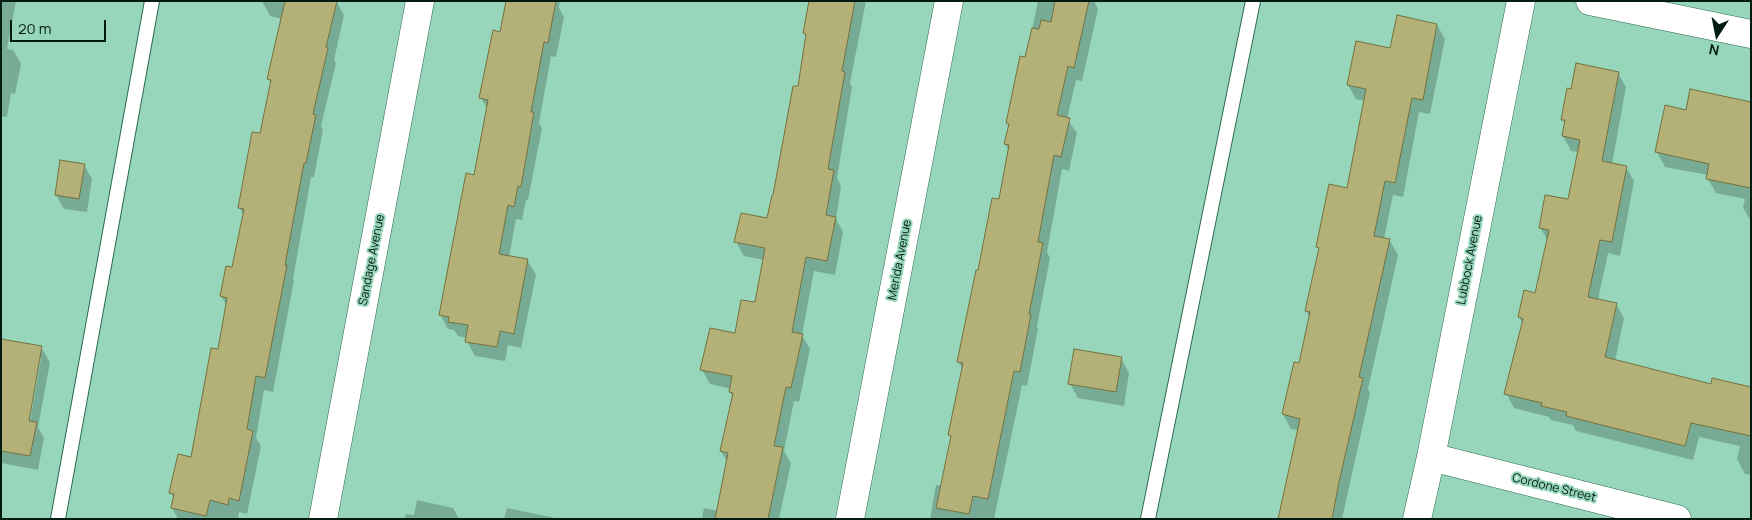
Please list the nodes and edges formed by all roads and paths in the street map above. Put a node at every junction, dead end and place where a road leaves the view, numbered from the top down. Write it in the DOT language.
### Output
graph roads {
  1 [pos="152,1"];
  2 [pos="420,1"];
  3 [pos="949,1"];
  4 [pos="1252,1"];
  5 [pos="1521,1"];
  6 [pos="1590,1"];
  7 [pos="1751,34"];
  8 [pos="1431,458"];
  9 [pos="58,519"];
  10 [pos="323,519"];
  11 [pos="850,519"];
  12 [pos="1148,519"];
  13 [pos="1417,519"];
  14 [pos="1677,519"];
  1 -- 9 [label="lane"];
  2 -- 10 [label="street, Sandage Avenue"];
  3 -- 11 [label="street, Merida Avenue"];
  4 -- 12 [label="lane"];
  5 -- 8 [label="street, Lubbock Avenue"];
  6 -- 7 [label="street"];
  8 -- 13 [label="street, Lubbock Avenue"];
  8 -- 14 [label="street, Cordone Street"];
}
